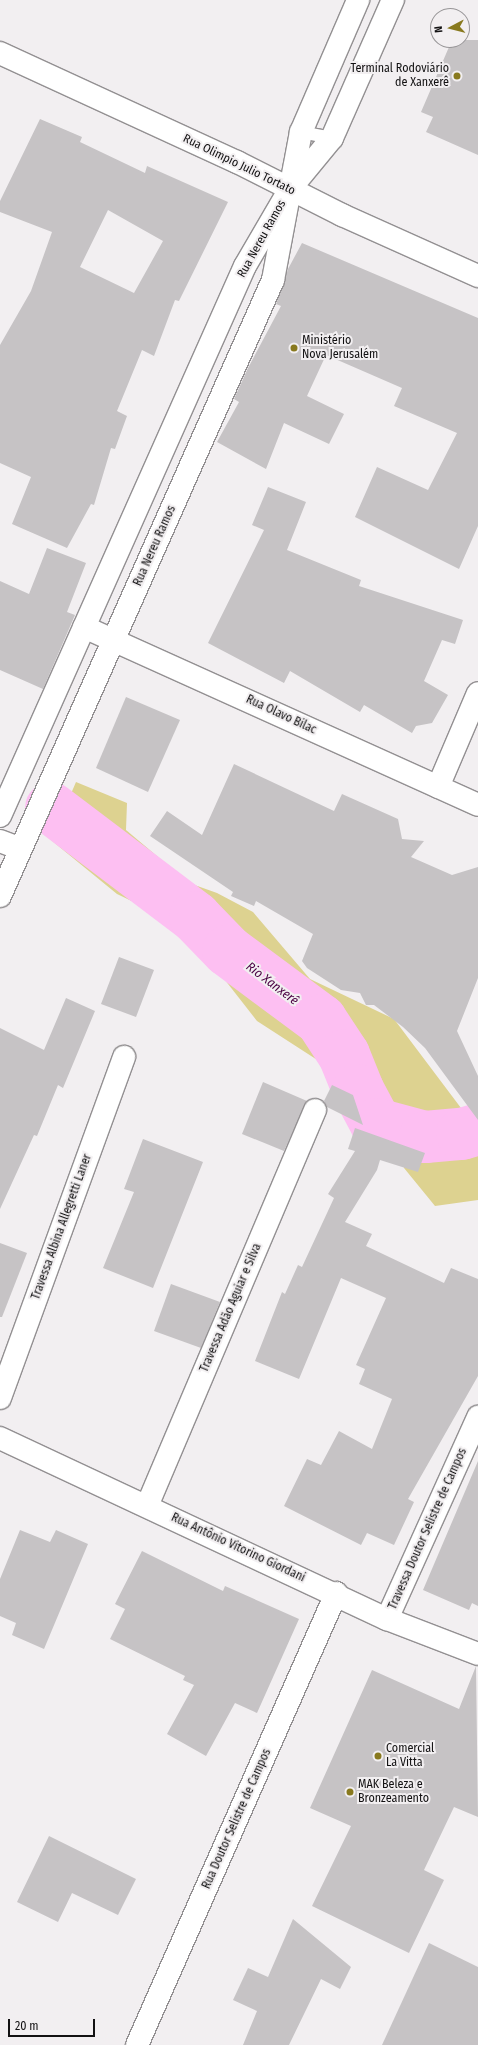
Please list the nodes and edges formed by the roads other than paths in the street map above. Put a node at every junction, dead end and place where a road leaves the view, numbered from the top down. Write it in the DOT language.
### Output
graph roads {
  1 [pos="393,0"];
  2 [pos="356,4"];
  3 [pos="384,22"];
  4 [pos="0,53"];
  5 [pos="301,132"];
  6 [pos="332,138"];
  7 [pos="290,189"];
  8 [pos="478,276"];
  9 [pos="196,373"];
  10 [pos="225,389"];
  11 [pos="132,517"];
  12 [pos="160,534"];
  13 [pos="84,627"];
  14 [pos="114,639"];
  15 [pos="478,693"];
  16 [pos="438,787"];
  17 [pos="478,805"];
  18 [pos="0,816"];
  19 [pos="0,841"];
  20 [pos="21,849"];
  21 [pos="0,896"];
  22 [pos="124,1057"];
  23 [pos="315,1110"];
  24 [pos="0,1398"];
  25 [pos="478,1417"];
  26 [pos="0,1438"];
  27 [pos="147,1506"];
  28 [pos="336,1593"];
  29 [pos="387,1619"];
  30 [pos="478,1654"];
  31 [pos="137,2045"];
  1 -- 3 [label="street, Rua Nereu Ramos"];
  2 -- 3 [label="street"];
  2 -- 5 [label="street, Rua Nereu Ramos"];
  3 -- 6 [label="street, Rua Nereu Ramos"];
  4 -- 7 [label="street, Rua Olimpio Julio Tortato"];
  5 -- 6 [label="lane"];
  5 -- 7 [label="street, Rua Nereu Ramos"];
  6 -- 7 [label="street, Rua Nereu Ramos"];
  7 -- 8 [label="street, Rua Olimpio Julio Tortato"];
  7 -- 9 [label="street, Rua Nereu Ramos"];
  7 -- 10 [label="street, Rua Nereu Ramos"];
  9 -- 10 [label="street"];
  9 -- 11 [label="street, Rua Nereu Ramos"];
  10 -- 12 [label="street, Rua Nereu Ramos"];
  11 -- 12 [label="street"];
  11 -- 13 [label="street, Rua Nereu Ramos"];
  12 -- 14 [label="street, Rua Nereu Ramos"];
  13 -- 14 [label="street, Rua Olavo Bilac"];
  13 -- 18 [label="street, Rua Nereu Ramos"];
  14 -- 16 [label="street, Rua Olavo Bilac"];
  14 -- 20 [label="street, Rua Nereu Ramos"];
  15 -- 16 [label="street"];
  16 -- 17 [label="street, Rua Olavo Bilac"];
  19 -- 20 [label="street"];
  20 -- 21 [label="street, Rua Nereu Ramos"];
  22 -- 24 [label="street, Travessa Albina Allegretti Laner"];
  23 -- 27 [label="street, Travessa Adão Aguiar e Silva"];
  25 -- 29 [label="street, Travessa Doutor Selistre de Campos"];
  26 -- 27 [label="street, Rua Antônio Vitorino Giordani"];
  27 -- 28 [label="street, Rua Antônio Vitorino Giordani"];
  28 -- 29 [label="street, Rua Antônio Vitorino Giordani"];
  28 -- 31 [label="street, Rua Doutor Selistre de Campos"];
  29 -- 30 [label="street, Rua Antônio Vitorino Giordani"];
}
